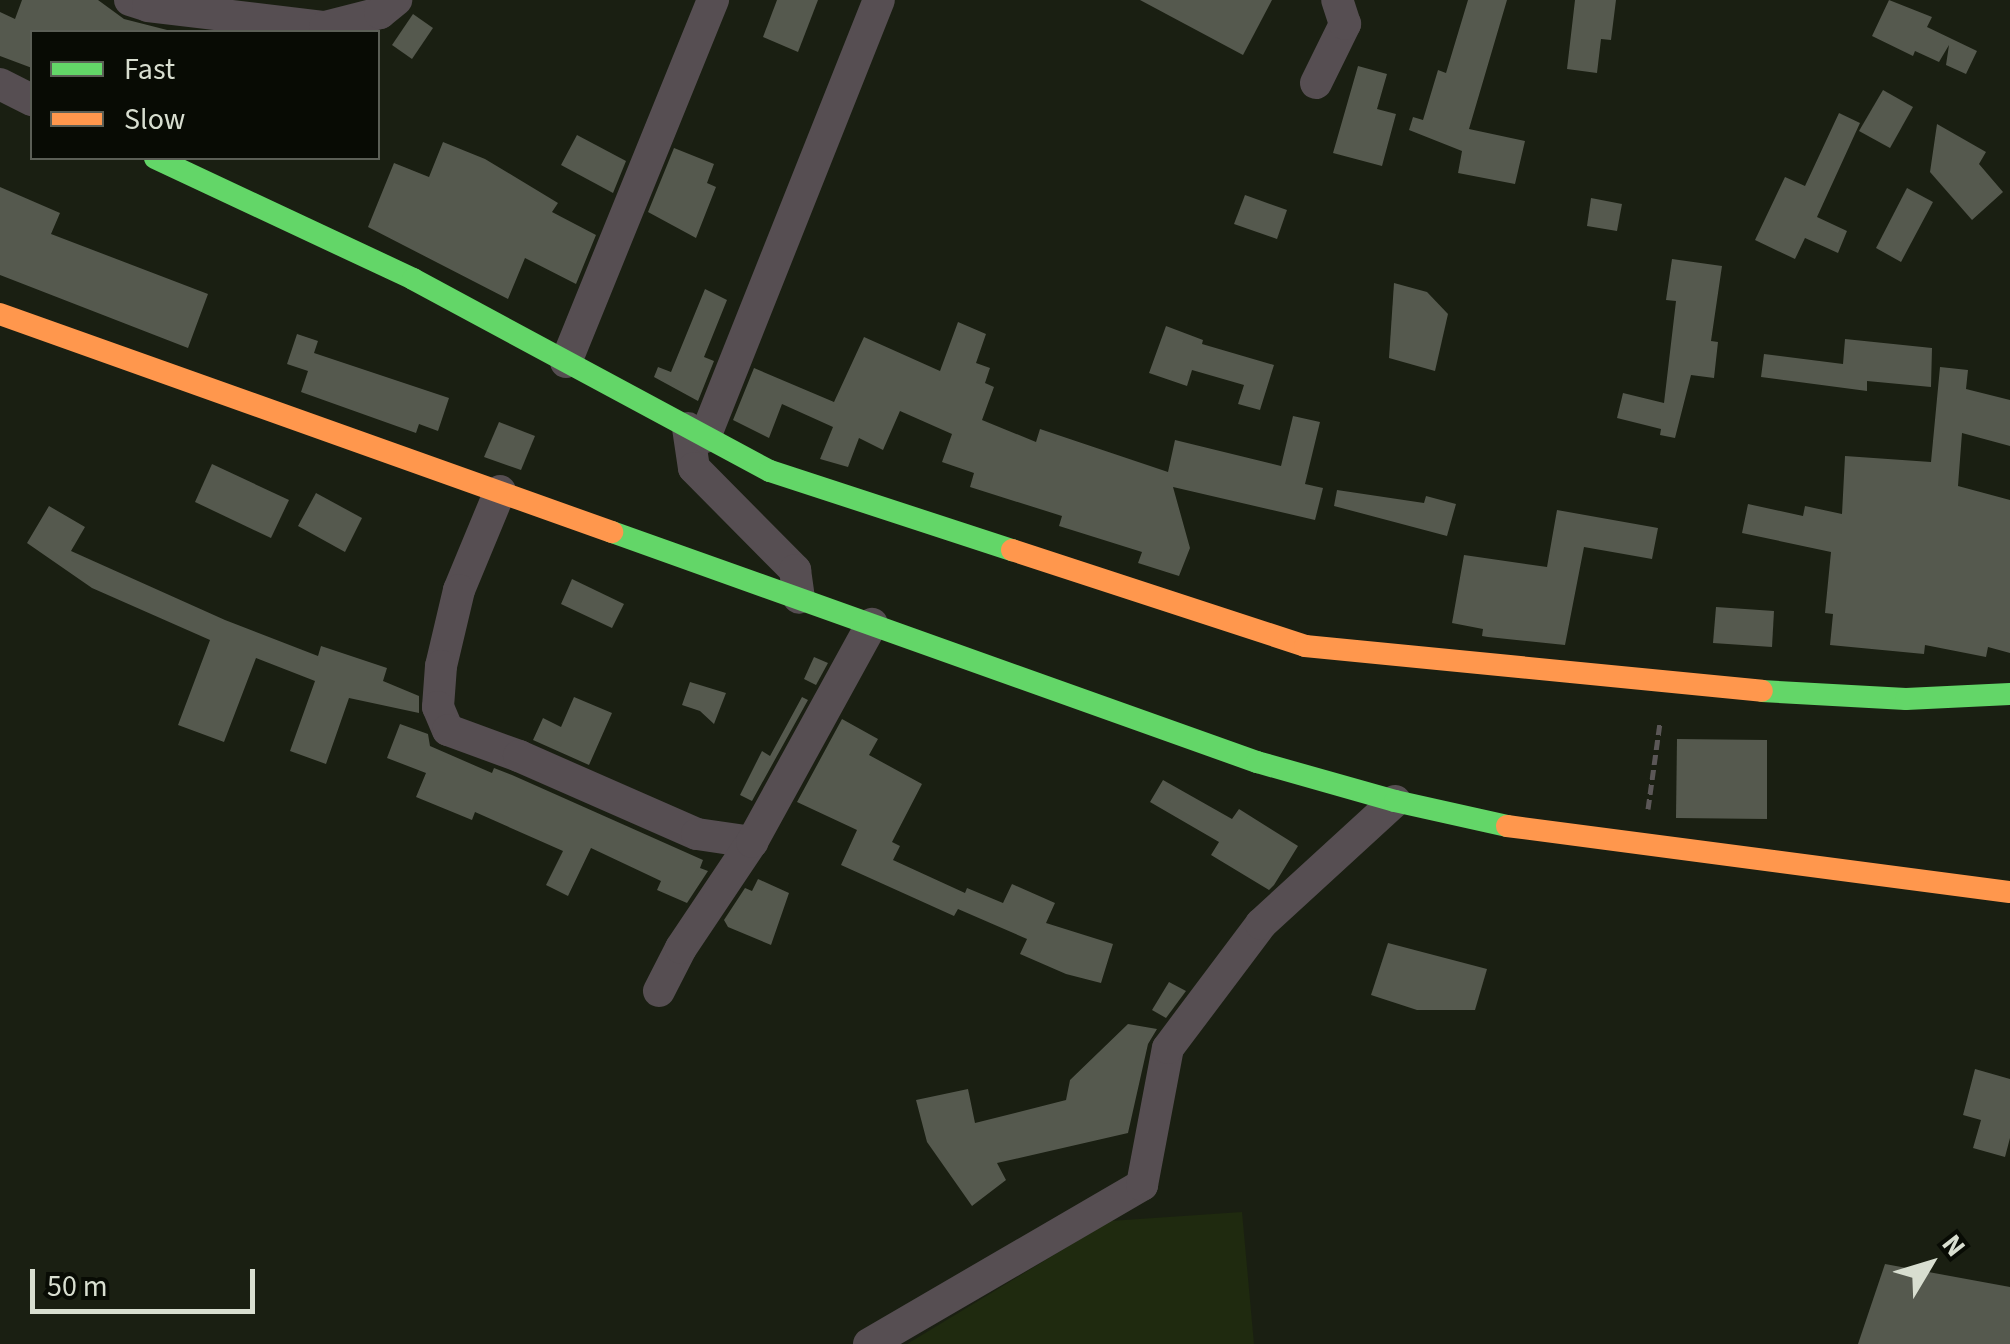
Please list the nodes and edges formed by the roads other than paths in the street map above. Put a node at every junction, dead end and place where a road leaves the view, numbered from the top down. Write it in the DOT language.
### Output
graph roads {
  1 [pos="130,0"];
  2 [pos="396,0"];
  3 [pos="712,0"];
  4 [pos="878,0"];
  5 [pos="1337,0"];
  6 [pos="1316,83"];
  7 [pos="0,84"];
  8 [pos="30,99"];
  9 [pos="159,160"];
  10 [pos="0,314"];
  11 [pos="566,362"];
  12 [pos="697,432"];
  13 [pos="500,491"];
  14 [pos="798,598"];
  15 [pos="872,624"];
  16 [pos="2010,694"];
  17 [pos="1395,802"];
  18 [pos="752,842"];
  19 [pos="2010,892"];
  20 [pos="659,992"];
  21 [pos="869,1344"];
  1 -- 2 [label="street"];
  3 -- 11 [label="street"];
  4 -- 12 [label="street"];
  5 -- 6 [label="street"];
  7 -- 8 [label="street"];
  9 -- 11 [label="main road"];
  10 -- 13 [label="main road"];
  11 -- 12 [label="main road"];
  12 -- 14 [label="street"];
  12 -- 16 [label="main road"];
  13 -- 14 [label="main road"];
  13 -- 18 [label="street"];
  14 -- 15 [label="main road"];
  15 -- 17 [label="main road"];
  15 -- 18 [label="street"];
  17 -- 19 [label="main road"];
  17 -- 21 [label="street"];
  18 -- 20 [label="street"];
}
